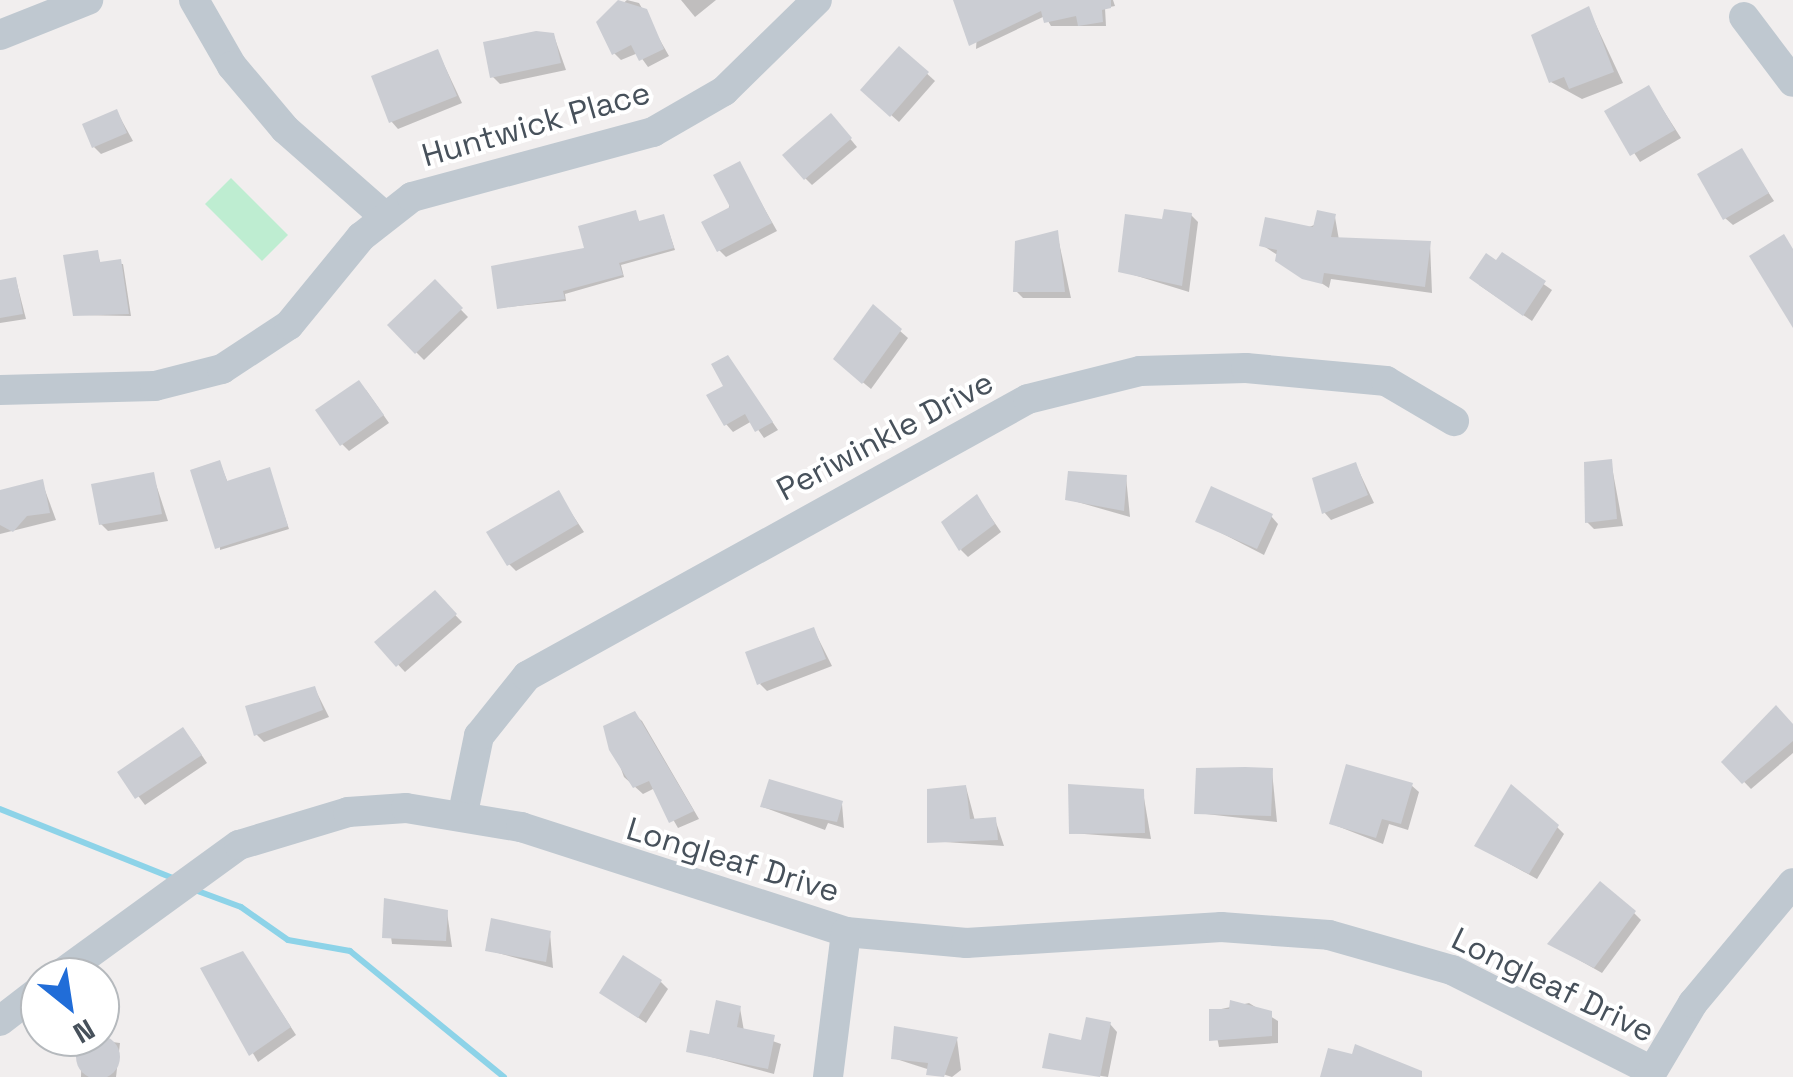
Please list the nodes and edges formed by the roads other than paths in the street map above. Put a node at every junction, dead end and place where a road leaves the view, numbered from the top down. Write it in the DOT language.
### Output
graph roads {
  1 [pos="88,0"];
  2 [pos="194,0"];
  3 [pos="817,0"];
  4 [pos="1744,16"];
  5 [pos="0,35"];
  6 [pos="1793,82"];
  7 [pos="384,216"];
  8 [pos="0,390"];
  9 [pos="1454,421"];
  10 [pos="463,813"];
  11 [pos="1793,884"];
  12 [pos="846,932"];
  13 [pos="85,957"];
  14 [pos="20,1006"];
  15 [pos="0,1021"];
  16 [pos="1650,1074"];
  17 [pos="828,1077"];
  1 -- 5 [label="street"];
  2 -- 7 [label="street"];
  3 -- 7 [label="street, Huntwick Place"];
  4 -- 6 [label="street"];
  7 -- 8 [label="street, Huntwick Place"];
  9 -- 10 [label="street, Periwinkle Drive"];
  10 -- 12 [label="street, Longleaf Drive"];
  10 -- 13 [label="street, Longleaf Drive"];
  11 -- 16 [label="street"];
  12 -- 16 [label="street, Longleaf Drive"];
  12 -- 17 [label="street"];
  14 -- 15 [label="street"];
}
